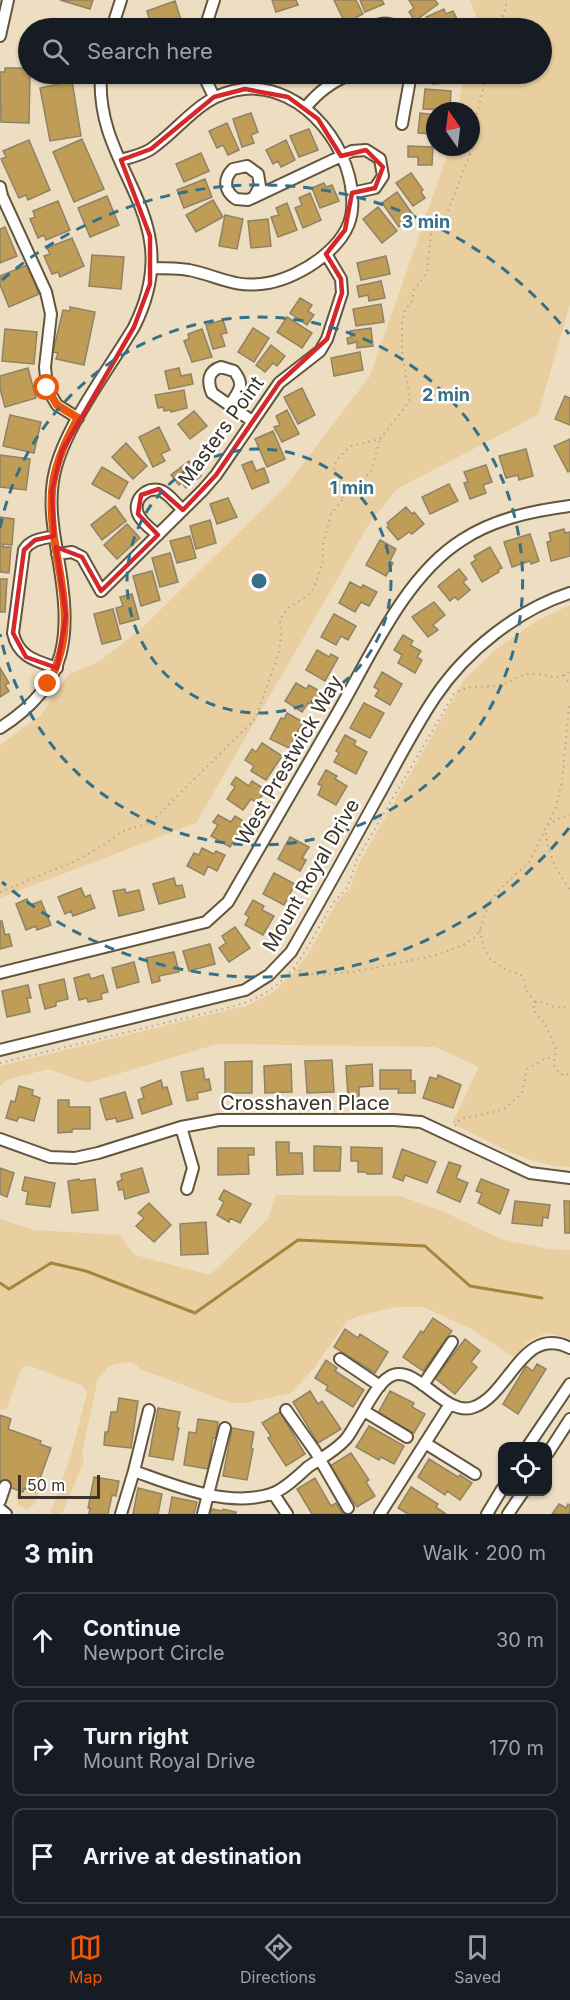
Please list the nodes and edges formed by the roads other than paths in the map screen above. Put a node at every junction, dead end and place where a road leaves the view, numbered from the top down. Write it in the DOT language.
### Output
graph roads {
  1 [pos="8,0"];
  2 [pos="121,0"];
  3 [pos="214,0"];
  4 [pos="115,18"];
  5 [pos="208,18"];
  6 [pos="0,36"];
  7 [pos="101,84"];
  8 [pos="208,84"];
  9 [pos="330,84"];
  10 [pos="409,84"];
  11 [pos="214,97"];
  12 [pos="306,107"];
  13 [pos="402,124"];
  14 [pos="341,156"];
  15 [pos="121,160"];
  16 [pos="0,187"];
  17 [pos="352,193"];
  18 [pos="254,197"];
  19 [pos="326,254"];
  20 [pos="152,268"];
  21 [pos="230,405"];
  22 [pos="78,418"];
  23 [pos="252,421"];
  24 [pos="570,506"];
  25 [pos="183,510"];
  26 [pos="158,535"];
  27 [pos="54,536"];
  28 [pos="57,554"];
  29 [pos="570,593"];
  30 [pos="57,668"];
  31 [pos="0,728"];
  32 [pos="0,973"];
  33 [pos="0,1050"];
  34 [pos="181,1127"];
  35 [pos="0,1139"];
  36 [pos="570,1178"];
  37 [pos="187,1189"];
  38 [pos="452,1342"];
  39 [pos="570,1348"];
  40 [pos="340,1359"];
  41 [pos="570,1384"];
  42 [pos="380,1386"];
  43 [pos="423,1386"];
  44 [pos="450,1404"];
  45 [pos="149,1410"];
  46 [pos="286,1410"];
  47 [pos="364,1412"];
  48 [pos="570,1419"];
  49 [pos="225,1428"];
  50 [pos="407,1437"];
  51 [pos="531,1442"];
  52 [pos="425,1443"];
  53 [pos="552,1447"];
  54 [pos="320,1459"];
  55 [pos="134,1471"];
  56 [pos="475,1474"];
  57 [pos="5,1486"];
  58 [pos="208,1493"];
  59 [pos="273,1494"];
  60 [pos="498,1496"];
  61 [pos="520,1496"];
  62 [pos="0,1501"];
  63 [pos="348,1508"];
  64 [pos="0,1509"];
  65 [pos="382,1511"];
  66 [pos="6,1514"];
  67 [pos="121,1514"];
  68 [pos="203,1514"];
  69 [pos="287,1514"];
  70 [pos="394,1514"];
  71 [pos="487,1514"];
  72 [pos="508,1514"];
  1 -- 6 [label="street"];
  2 -- 4 [label="street"];
  3 -- 5 [label="street"];
  7 -- 15 [label="street"];
  8 -- 11 [label="street"];
  9 -- 12 [label="street"];
  10 -- 13 [label="street"];
  11 -- 12 [label="street"];
  11 -- 15 [label="street"];
  12 -- 14 [label="street"];
  14 -- 17 [label="street"];
  14 -- 17 [label="street"];
  14 -- 18 [label="street"];
  15 -- 20 [label="street"];
  16 -- 22 [label="street"];
  17 -- 19 [label="street"];
  19 -- 20 [label="street"];
  19 -- 23 [label="street, Masters Point"];
  20 -- 22 [label="street"];
  21 -- 23 [label="street"];
  22 -- 27 [label="street"];
  23 -- 25 [label="street, Masters Point"];
  24 -- 32 [label="street, West Prestwick Way"];
  25 -- 26 [label="street, Masters Point"];
  25 -- 26 [label="street"];
  26 -- 28 [label="street, Masters Point"];
  27 -- 28 [label="street"];
  27 -- 30 [label="street"];
  28 -- 30 [label="street"];
  29 -- 33 [label="street, Mount Royal Drive"];
  30 -- 31 [label="street"];
  34 -- 35 [label="street, Crosshaven Place"];
  34 -- 36 [label="street, Crosshaven Place"];
  34 -- 37 [label="street"];
  38 -- 43 [label="street"];
  39 -- 44 [label="street"];
  40 -- 42 [label="street"];
  41 -- 51 [label="street"];
  42 -- 43 [label="street"];
  42 -- 47 [label="street"];
  43 -- 44 [label="street"];
  44 -- 52 [label="street"];
  45 -- 55 [label="street"];
  46 -- 54 [label="street"];
  47 -- 50 [label="street"];
  47 -- 54 [label="street"];
  48 -- 53 [label="street"];
  49 -- 58 [label="street"];
  52 -- 56 [label="street"];
  52 -- 65 [label="street"];
  54 -- 59 [label="street"];
  54 -- 63 [label="street"];
  55 -- 58 [label="street"];
  55 -- 67 [label="street"];
  57 -- 62 [label="street"];
  58 -- 59 [label="street"];
  58 -- 68 [label="street"];
  59 -- 69 [label="street"];
  60 -- 71 [label="street"];
  61 -- 72 [label="street"];
  64 -- 66 [label="street"];
  65 -- 70 [label="street"];
}
